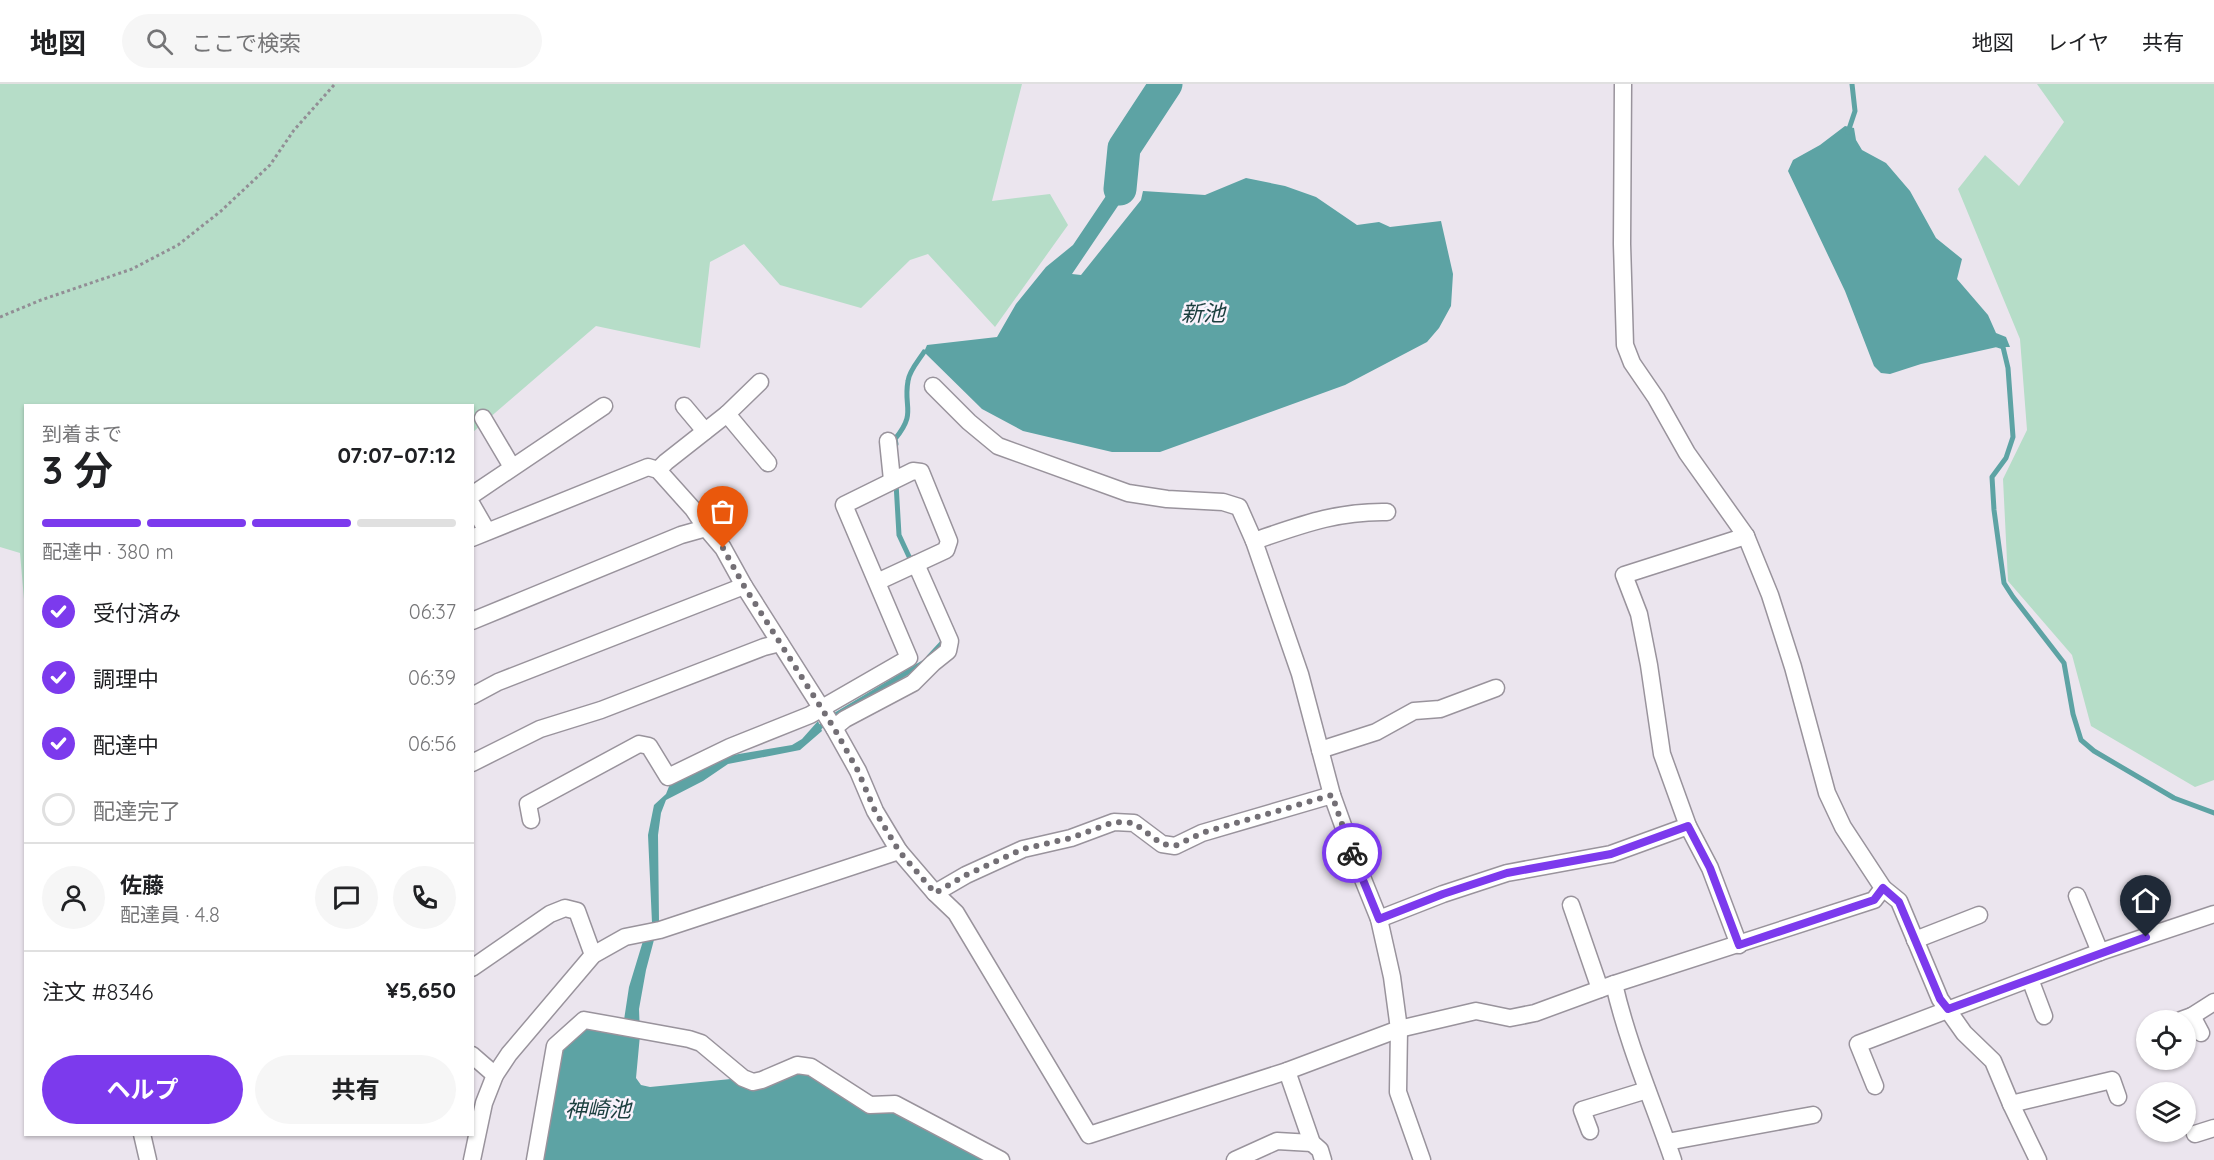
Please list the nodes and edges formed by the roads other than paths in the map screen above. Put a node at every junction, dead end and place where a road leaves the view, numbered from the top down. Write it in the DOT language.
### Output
graph roads {
  1 [pos="1623,84"];
  2 [pos="760,382"];
  3 [pos="933,386"];
  4 [pos="604,406"];
  5 [pos="684,406"];
  6 [pos="727,414"];
  7 [pos="483,418"];
  8 [pos="705,431"];
  9 [pos="888,441"];
  10 [pos="768,463"];
  11 [pos="512,466"];
  12 [pos="658,470"];
  13 [pos="892,480"];
  14 [pos="474,494"];
  15 [pos="474,512"];
  16 [pos="1387,512"];
  17 [pos="706,528"];
  18 [pos="480,534"];
  19 [pos="1746,536"];
  20 [pos="1254,541"];
  21 [pos="916,564"];
  22 [pos="878,582"];
  23 [pos="744,586"];
  24 [pos="474,620"];
  25 [pos="780,643"];
  26 [pos="1496,688"];
  27 [pos="474,695"];
  28 [pos="828,719"];
  29 [pos="1320,750"];
  30 [pos="474,762"];
  31 [pos="1332,795"];
  32 [pos="531,820"];
  33 [pos="1688,826"];
  34 [pos="899,851"];
  35 [pos="1883,888"];
  36 [pos="935,893"];
  37 [pos="2077,896"];
  38 [pos="1570,905"];
  39 [pos="2214,914"];
  40 [pos="1979,915"];
  41 [pos="1379,919"];
  42 [pos="1915,940"];
  43 [pos="1739,945"];
  44 [pos="2100,952"];
  45 [pos="593,955"];
  46 [pos="474,967"];
  47 [pos="2030,979"];
  48 [pos="1607,987"];
  49 [pos="2214,1002"];
  50 [pos="1948,1009"];
  51 [pos="2196,1012"];
  52 [pos="2044,1016"];
  53 [pos="2196,1028"];
  54 [pos="1399,1029"];
  55 [pos="2201,1033"];
  56 [pos="474,1057"];
  57 [pos="1287,1071"];
  58 [pos="495,1075"];
  59 [pos="1875,1086"];
  60 [pos="1647,1090"];
  61 [pos="2118,1097"];
  62 [pos="2011,1104"];
  63 [pos="1813,1115"];
  64 [pos="2214,1128"];
  65 [pos="1590,1131"];
  66 [pos="2196,1134"];
  67 [pos="142,1136"];
  68 [pos="1667,1142"];
  69 [pos="1312,1143"];
  70 [pos="148,1160"];
  71 [pos="472,1160"];
  72 [pos="535,1160"];
  73 [pos="1001,1160"];
  74 [pos="1235,1160"];
  75 [pos="1323,1160"];
  76 [pos="1422,1160"];
  77 [pos="1673,1160"];
  78 [pos="2038,1160"];
  1 -- 19 [label="street"];
  2 -- 6 [label="street"];
  3 -- 20 [label="street"];
  4 -- 11 [label="street"];
  5 -- 8 [label="street"];
  6 -- 8 [label="street"];
  6 -- 10 [label="street"];
  7 -- 11 [label="street"];
  8 -- 12 [label="street"];
  9 -- 13 [label="street"];
  11 -- 14 [label="street"];
  12 -- 17 [label="street"];
  12 -- 18 [label="street"];
  13 -- 21 [label="street"];
  13 -- 22 [label="street"];
  15 -- 18 [label="street"];
  16 -- 20 [label="street"];
  17 -- 23 [label="street"];
  17 -- 24 [label="street"];
  19 -- 33 [label="street"];
  19 -- 35 [label="street"];
  20 -- 29 [label="street"];
  21 -- 22 [label="street"];
  21 -- 28 [label="street"];
  22 -- 28 [label="street"];
  23 -- 25 [label="street"];
  23 -- 27 [label="street"];
  25 -- 28 [label="street"];
  25 -- 30 [label="street"];
  26 -- 29 [label="street"];
  28 -- 32 [label="street"];
  28 -- 34 [label="street"];
  29 -- 31 [label="street"];
  31 -- 36 [label="street"];
  31 -- 41 [label="street"];
  33 -- 41 [label="street"];
  33 -- 43 [label="street"];
  34 -- 36 [label="street"];
  34 -- 45 [label="street"];
  35 -- 42 [label="street"];
  35 -- 43 [label="street"];
  36 -- 57 [label="street"];
  37 -- 44 [label="street"];
  38 -- 48 [label="street"];
  39 -- 44 [label="street"];
  40 -- 42 [label="street"];
  41 -- 54 [label="street"];
  42 -- 50 [label="street"];
  43 -- 48 [label="street"];
  44 -- 47 [label="street"];
  45 -- 46 [label="street"];
  45 -- 58 [label="street"];
  47 -- 50 [label="street"];
  47 -- 52 [label="street"];
  48 -- 54 [label="street"];
  48 -- 60 [label="street"];
  49 -- 51 [label="street"];
  50 -- 59 [label="street"];
  50 -- 62 [label="street"];
  53 -- 55 [label="street"];
  54 -- 57 [label="street"];
  54 -- 76 [label="street"];
  56 -- 58 [label="street"];
  57 -- 69 [label="street"];
  58 -- 71 [label="street"];
  60 -- 65 [label="street"];
  60 -- 68 [label="street"];
  61 -- 62 [label="street"];
  62 -- 78 [label="street"];
  63 -- 68 [label="street"];
  64 -- 66 [label="street"];
  67 -- 70 [label="street"];
  68 -- 77 [label="street"];
  69 -- 74 [label="street"];
  69 -- 75 [label="street"];
  72 -- 73 [label="street"];
}
